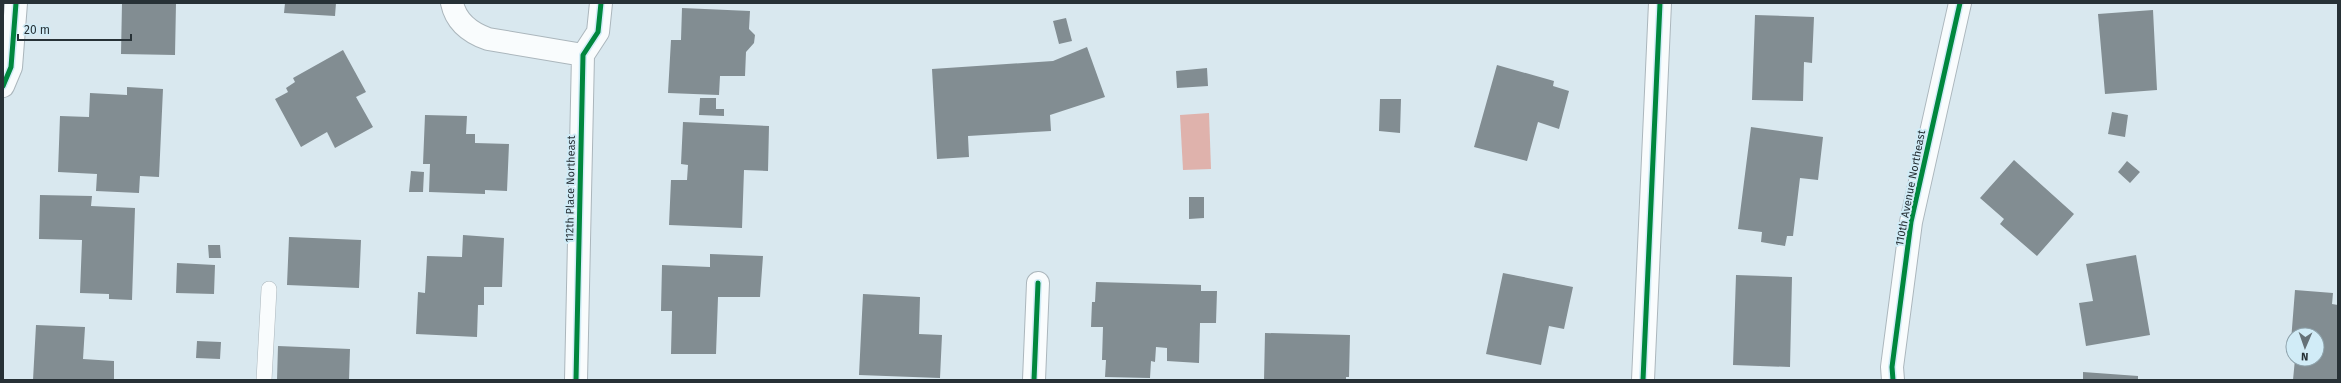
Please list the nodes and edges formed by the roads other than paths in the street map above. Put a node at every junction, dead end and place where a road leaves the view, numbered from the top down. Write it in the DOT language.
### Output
graph roads {
  1 [pos="16,3"];
  2 [pos="452,3"];
  3 [pos="601,3"];
  4 [pos="1660,3"];
  5 [pos="1960,3"];
  6 [pos="584,55"];
  7 [pos="3,86"];
  8 [pos="1038,283"];
  9 [pos="269,288"];
  10 [pos="264,380"];
  11 [pos="576,380"];
  12 [pos="1034,380"];
  13 [pos="1643,380"];
  14 [pos="1893,380"];
  1 -- 7 [label="street"];
  2 -- 6 [label="street"];
  3 -- 6 [label="street, 112th Place Northeast"];
  4 -- 13 [label="street"];
  5 -- 14 [label="street, 110th Avenue Northeast"];
  6 -- 11 [label="street, 112th Place Northeast"];
  8 -- 12 [label="street"];
  9 -- 10 [label="lane"];
}
